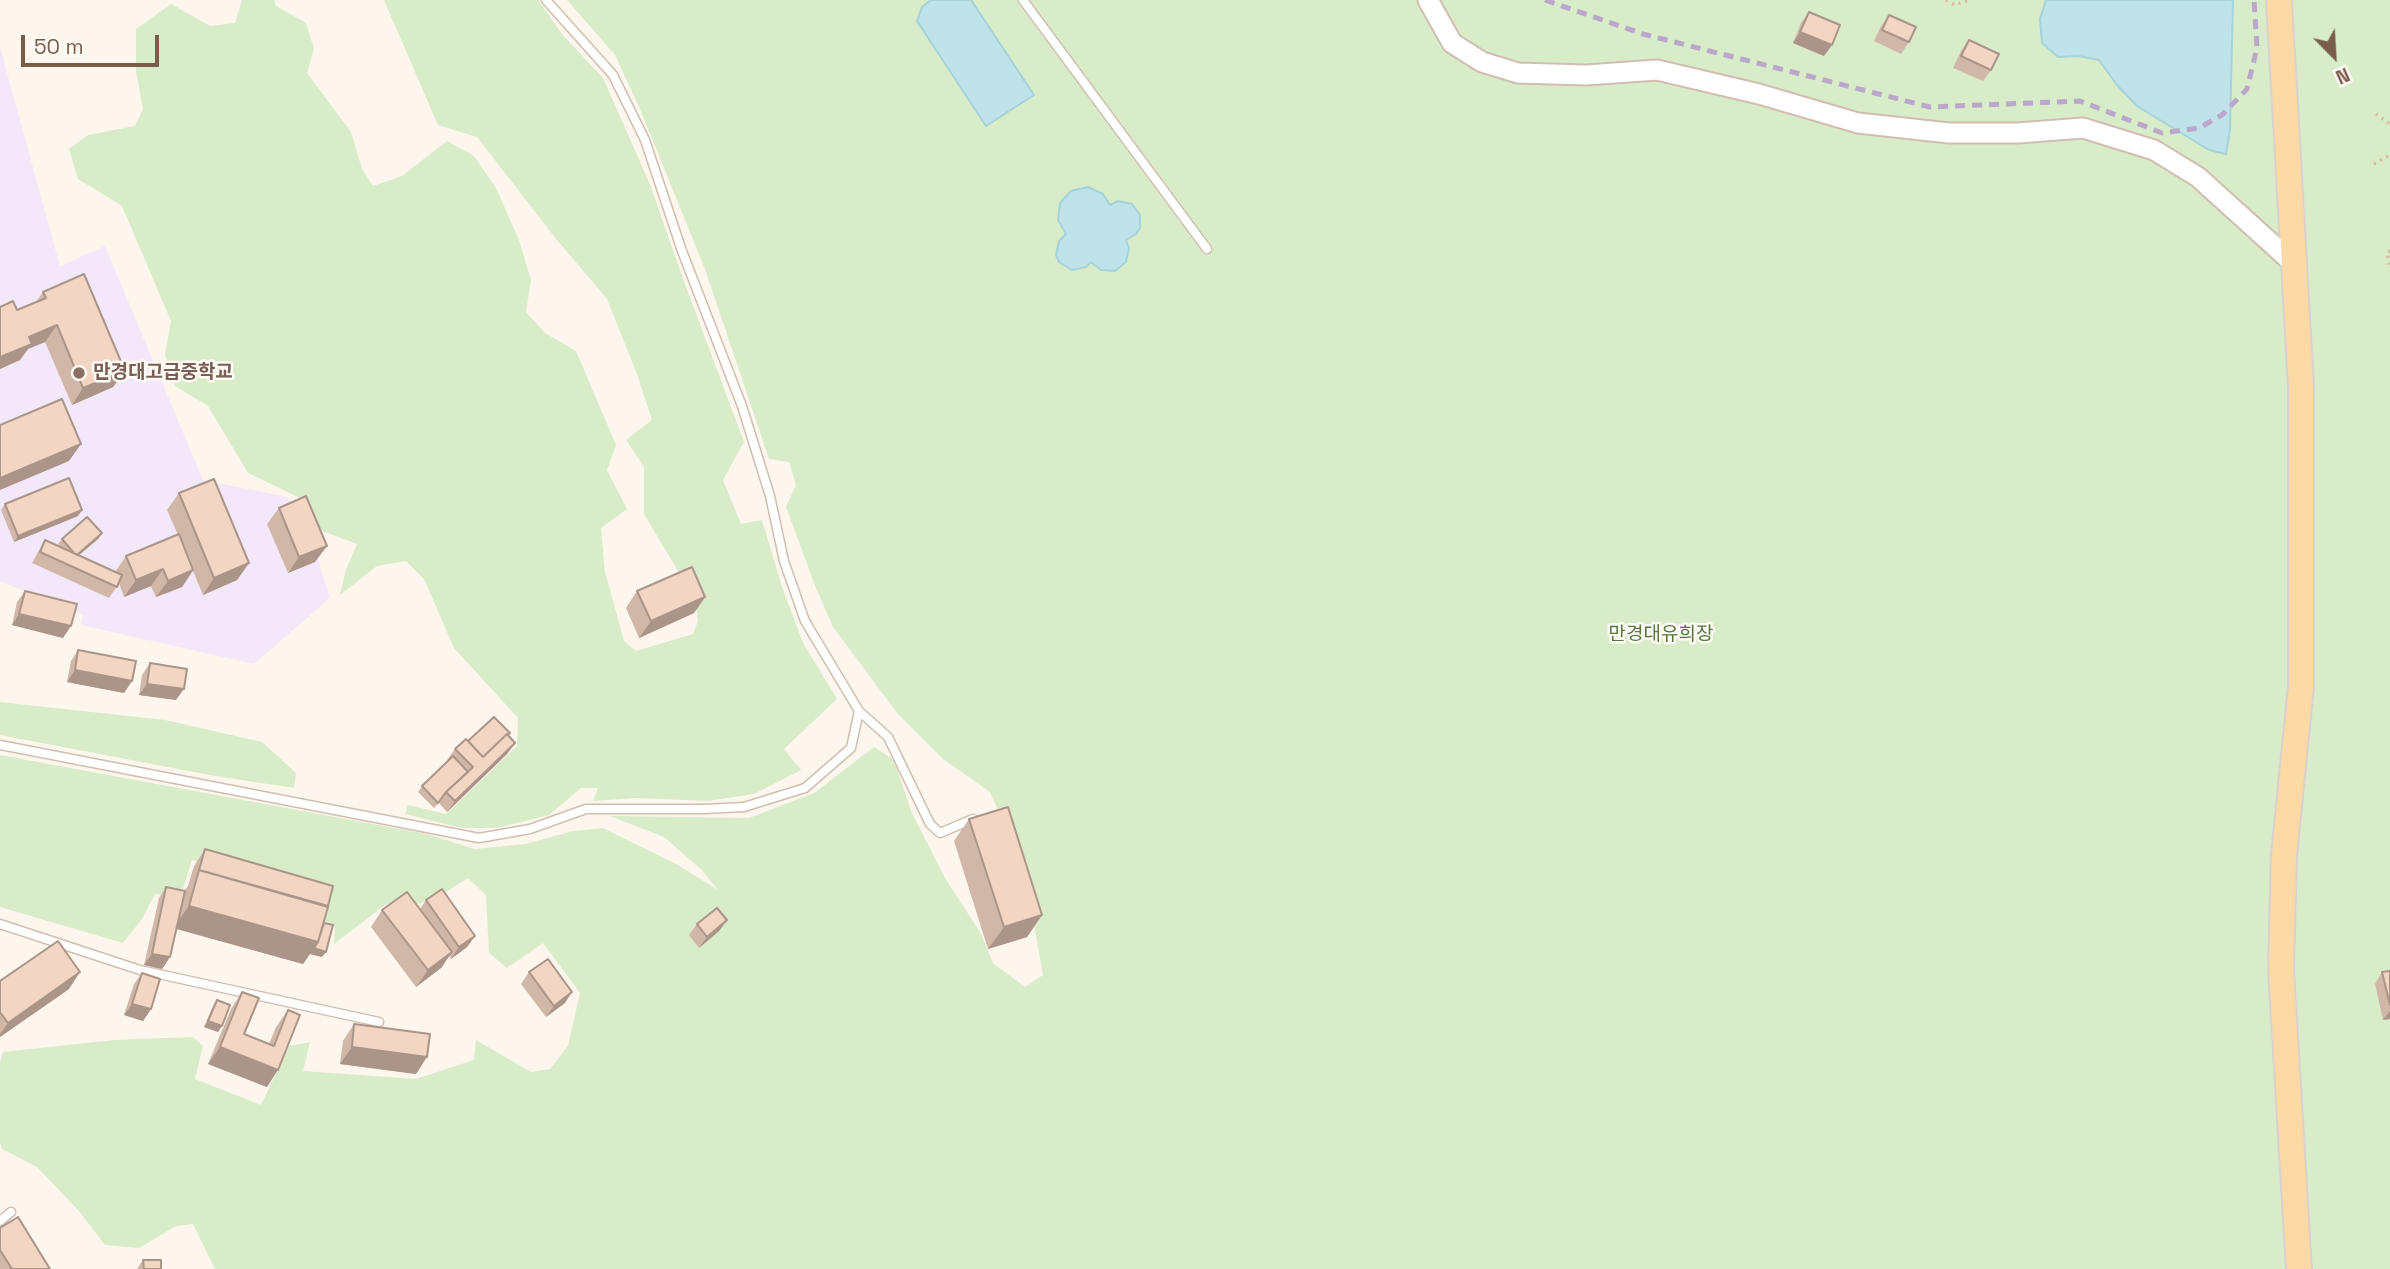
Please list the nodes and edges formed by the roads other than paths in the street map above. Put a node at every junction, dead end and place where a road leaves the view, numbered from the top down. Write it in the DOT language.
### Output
graph roads {
  1 [pos="546,0"];
  2 [pos="1023,0"];
  3 [pos="1428,0"];
  4 [pos="2279,0"];
  5 [pos="1207,249"];
  6 [pos="2293,263"];
  7 [pos="859,711"];
  8 [pos="0,745"];
  9 [pos="973,819"];
  10 [pos="0,924"];
  11 [pos="379,1022"];
  12 [pos="11,1212"];
  13 [pos="0,1221"];
  14 [pos="2299,1269"];
  1 -- 7 [label="lane"];
  2 -- 5 [label="lane"];
  3 -- 6 [label="street"];
  4 -- 6 [label="main road"];
  6 -- 14 [label="main road"];
  7 -- 8 [label="lane"];
  7 -- 9 [label="lane"];
  10 -- 11 [label="lane"];
  12 -- 13 [label="lane"];
}
